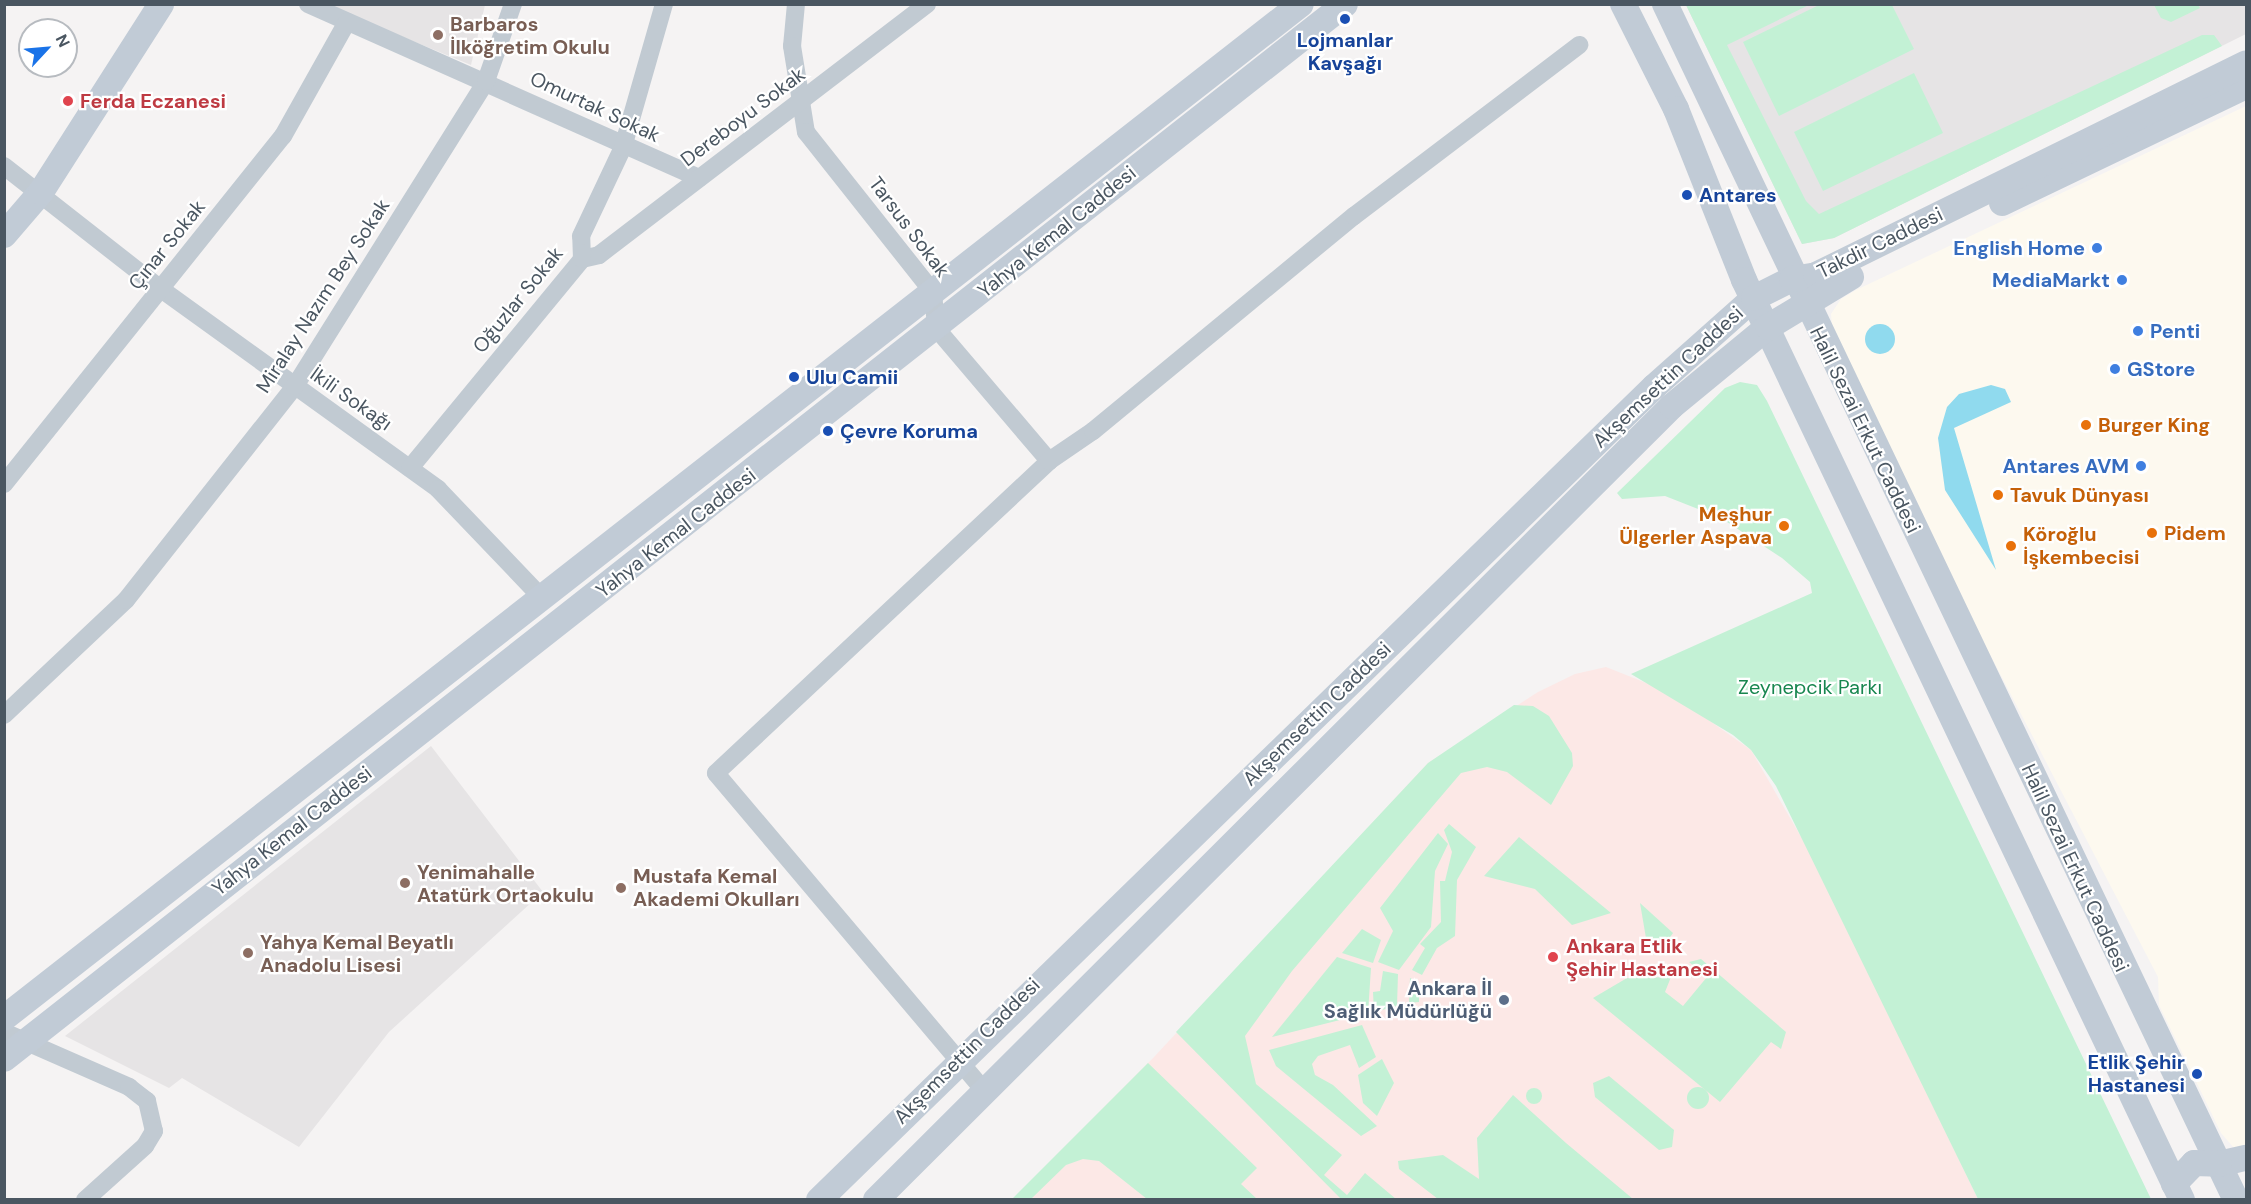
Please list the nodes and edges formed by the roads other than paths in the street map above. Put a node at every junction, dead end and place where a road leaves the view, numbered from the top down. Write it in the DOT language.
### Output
graph roads {
  1 [pos="161,4"];
  2 [pos="308,4"];
  3 [pos="513,4"];
  4 [pos="664,4"];
  5 [pos="796,4"];
  6 [pos="927,4"];
  7 [pos="1301,4"];
  8 [pos="1345,4"];
  9 [pos="1623,4"];
  10 [pos="1665,4"];
  11 [pos="347,22"];
  12 [pos="1579,45"];
  13 [pos="2247,63"];
  14 [pos="486,81"];
  15 [pos="2247,86"];
  16 [pos="803,101"];
  17 [pos="623,147"];
  18 [pos="4,166"];
  19 [pos="699,178"];
  20 [pos="41,192"];
  21 [pos="4,235"];
  22 [pos="582,259"];
  23 [pos="1792,279"];
  24 [pos="161,290"];
  25 [pos="933,292"];
  26 [pos="1754,298"];
  27 [pos="1806,309"];
  28 [pos="1768,327"];
  29 [pos="936,328"];
  30 [pos="295,386"];
  31 [pos="1049,461"];
  32 [pos="410,468"];
  33 [pos="4,484"];
  34 [pos="542,598"];
  35 [pos="4,715"];
  36 [pos="4,1018"];
  37 [pos="16,1036"];
  38 [pos="4,1059"];
  39 [pos="957,1059"];
  40 [pos="987,1094"];
  41 [pos="2247,1158"];
  42 [pos="2219,1164"];
  43 [pos="2178,1192"];
  44 [pos="2247,1193"];
  45 [pos="85,1200"];
  46 [pos="819,1200"];
  47 [pos="876,1200"];
  48 [pos="2236,1200"];
  1 -- 20 [label="main road"];
  2 -- 11 [label="street, Omurtak Sokak"];
  3 -- 14 [label="street, Miralay Nazım Bey Sokak"];
  4 -- 17 [label="street, Oğuzlar Sokak"];
  5 -- 16 [label="street, Tarsus Sokak"];
  6 -- 16 [label="street, Dereboyu Sokak"];
  7 -- 25 [label="main road, Yahya Kemal Caddesi"];
  8 -- 29 [label="main road, Yahya Kemal Caddesi"];
  9 -- 26 [label="main road"];
  10 -- 23 [label="main road"];
  11 -- 14 [label="street, Omurtak Sokak"];
  11 -- 24 [label="street, Çınar Sokak"];
  12 -- 31 [label="street"];
  13 -- 23 [label="main road, Takdir Caddesi"];
  14 -- 17 [label="street, Omurtak Sokak"];
  14 -- 30 [label="street, Miralay Nazım Bey Sokak"];
  15 -- 27 [label="main road, Takdir Caddesi"];
  16 -- 19 [label="street, Dereboyu Sokak"];
  16 -- 25 [label="street, Tarsus Sokak"];
  17 -- 19 [label="street, Omurtak Sokak"];
  17 -- 22 [label="street, Oğuzlar Sokak"];
  18 -- 20 [label="street, İkili Sokağı"];
  19 -- 22 [label="street, Dereboyu Sokak"];
  20 -- 21 [label="main road"];
  20 -- 24 [label="street, İkili Sokağı"];
  22 -- 32 [label="street, Oğuzlar Sokak"];
  23 -- 26 [label="main road"];
  23 -- 27 [label="main road, Takdir Caddesi"];
  24 -- 30 [label="street, İkili Sokağı"];
  24 -- 33 [label="street, Çınar Sokak"];
  25 -- 29 [label="street, Tarsus Sokak"];
  25 -- 34 [label="main road, Yahya Kemal Caddesi"];
  26 -- 28 [label="main road, Akşemsettin Caddesi"];
  26 -- 39 [label="main road, Akşemsettin Caddesi"];
  27 -- 28 [label="main road, Halil Sezai Erkut Caddesi"];
  27 -- 42 [label="main road, Halil Sezai Erkut Caddesi"];
  28 -- 40 [label="main road, Akşemsettin Caddesi"];
  28 -- 43 [label="main road"];
  29 -- 31 [label="street"];
  29 -- 37 [label="main road, Yahya Kemal Caddesi"];
  30 -- 32 [label="street, İkili Sokağı"];
  30 -- 35 [label="street, Miralay Nazım Bey Sokak"];
  31 -- 39 [label="street"];
  32 -- 34 [label="street, İkili Sokağı"];
  34 -- 36 [label="main road, Yahya Kemal Caddesi"];
  37 -- 38 [label="main road, Yahya Kemal Caddesi"];
  37 -- 45 [label="street"];
  39 -- 40 [label="street"];
  39 -- 46 [label="main road, Akşemsettin Caddesi"];
  40 -- 47 [label="main road, Akşemsettin Caddesi"];
  41 -- 42 [label="main road"];
  42 -- 43 [label="main road"];
  42 -- 48 [label="main road, Halil Sezai Erkut Caddesi"];
  44 -- 48 [label="main road"];
}
